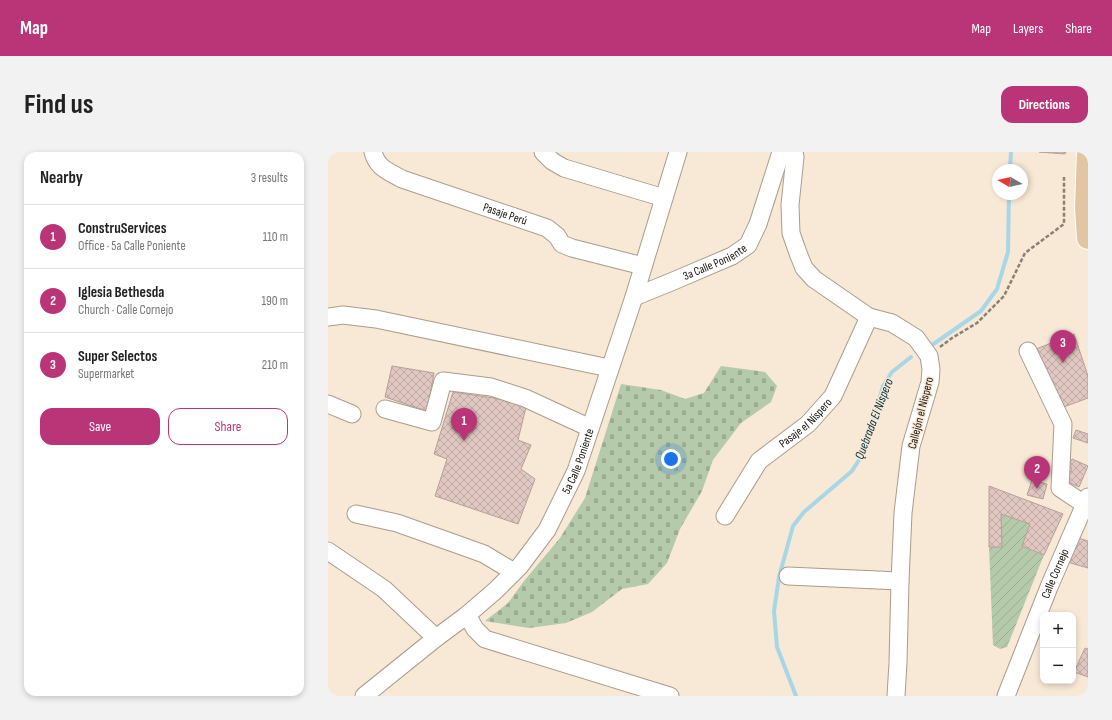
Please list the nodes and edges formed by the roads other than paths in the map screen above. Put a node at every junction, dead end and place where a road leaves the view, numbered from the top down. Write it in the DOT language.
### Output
graph roads {
  1 [pos="373,152"];
  2 [pos="543,152"];
  3 [pos="678,152"];
  4 [pos="781,152"];
  5 [pos="794,152"];
  6 [pos="1088,152"];
  7 [pos="664,198"];
  8 [pos="1087,207"];
  9 [pos="1088,238"];
  10 [pos="643,266"];
  11 [pos="634,297"];
  12 [pos="328,317"];
  13 [pos="869,317"];
  14 [pos="1028,351"];
  15 [pos="609,368"];
  16 [pos="328,404"];
  17 [pos="385,409"];
  18 [pos="352,414"];
  19 [pos="590,428"];
  20 [pos="1086,500"];
  21 [pos="356,514"];
  22 [pos="726,516"];
  23 [pos="328,551"];
  24 [pos="514,572"];
  25 [pos="788,576"];
  26 [pos="900,581"];
  27 [pos="467,615"];
  28 [pos="436,638"];
  29 [pos="653,693"];
  30 [pos="365,696"];
  31 [pos="670,696"];
  32 [pos="896,696"];
  33 [pos="1006,696"];
  1 -- 10 [label="street, Pasaje Perú"];
  2 -- 7 [label="street"];
  3 -- 7 [label="street, 5a Calle Poniente"];
  4 -- 11 [label="street, 3a Calle Poniente"];
  5 -- 13 [label="street"];
  6 -- 8 [label="main road"];
  7 -- 10 [label="street, 5a Calle Poniente"];
  8 -- 9 [label="main road"];
  10 -- 11 [label="street, 5a Calle Poniente"];
  11 -- 15 [label="street, 5a Calle Poniente"];
  12 -- 15 [label="street"];
  13 -- 22 [label="street, Pasaje el Níspero"];
  13 -- 26 [label="street, Callejón el Nispero"];
  14 -- 20 [label="street"];
  15 -- 19 [label="street, 5a Calle Poniente"];
  16 -- 18 [label="street"];
  17 -- 19 [label="street"];
  19 -- 24 [label="street, 5a Calle Poniente"];
  20 -- 33 [label="street, Calle Cornejo"];
  21 -- 24 [label="street"];
  23 -- 28 [label="street"];
  24 -- 27 [label="street, 5a Calle Poniente"];
  25 -- 26 [label="street"];
  26 -- 32 [label="street, Callejón el Nispero"];
  27 -- 28 [label="street, 5a Calle Poniente"];
  27 -- 29 [label="street"];
  28 -- 30 [label="street, 5a Calle Poniente"];
  29 -- 31 [label="street"];
}
